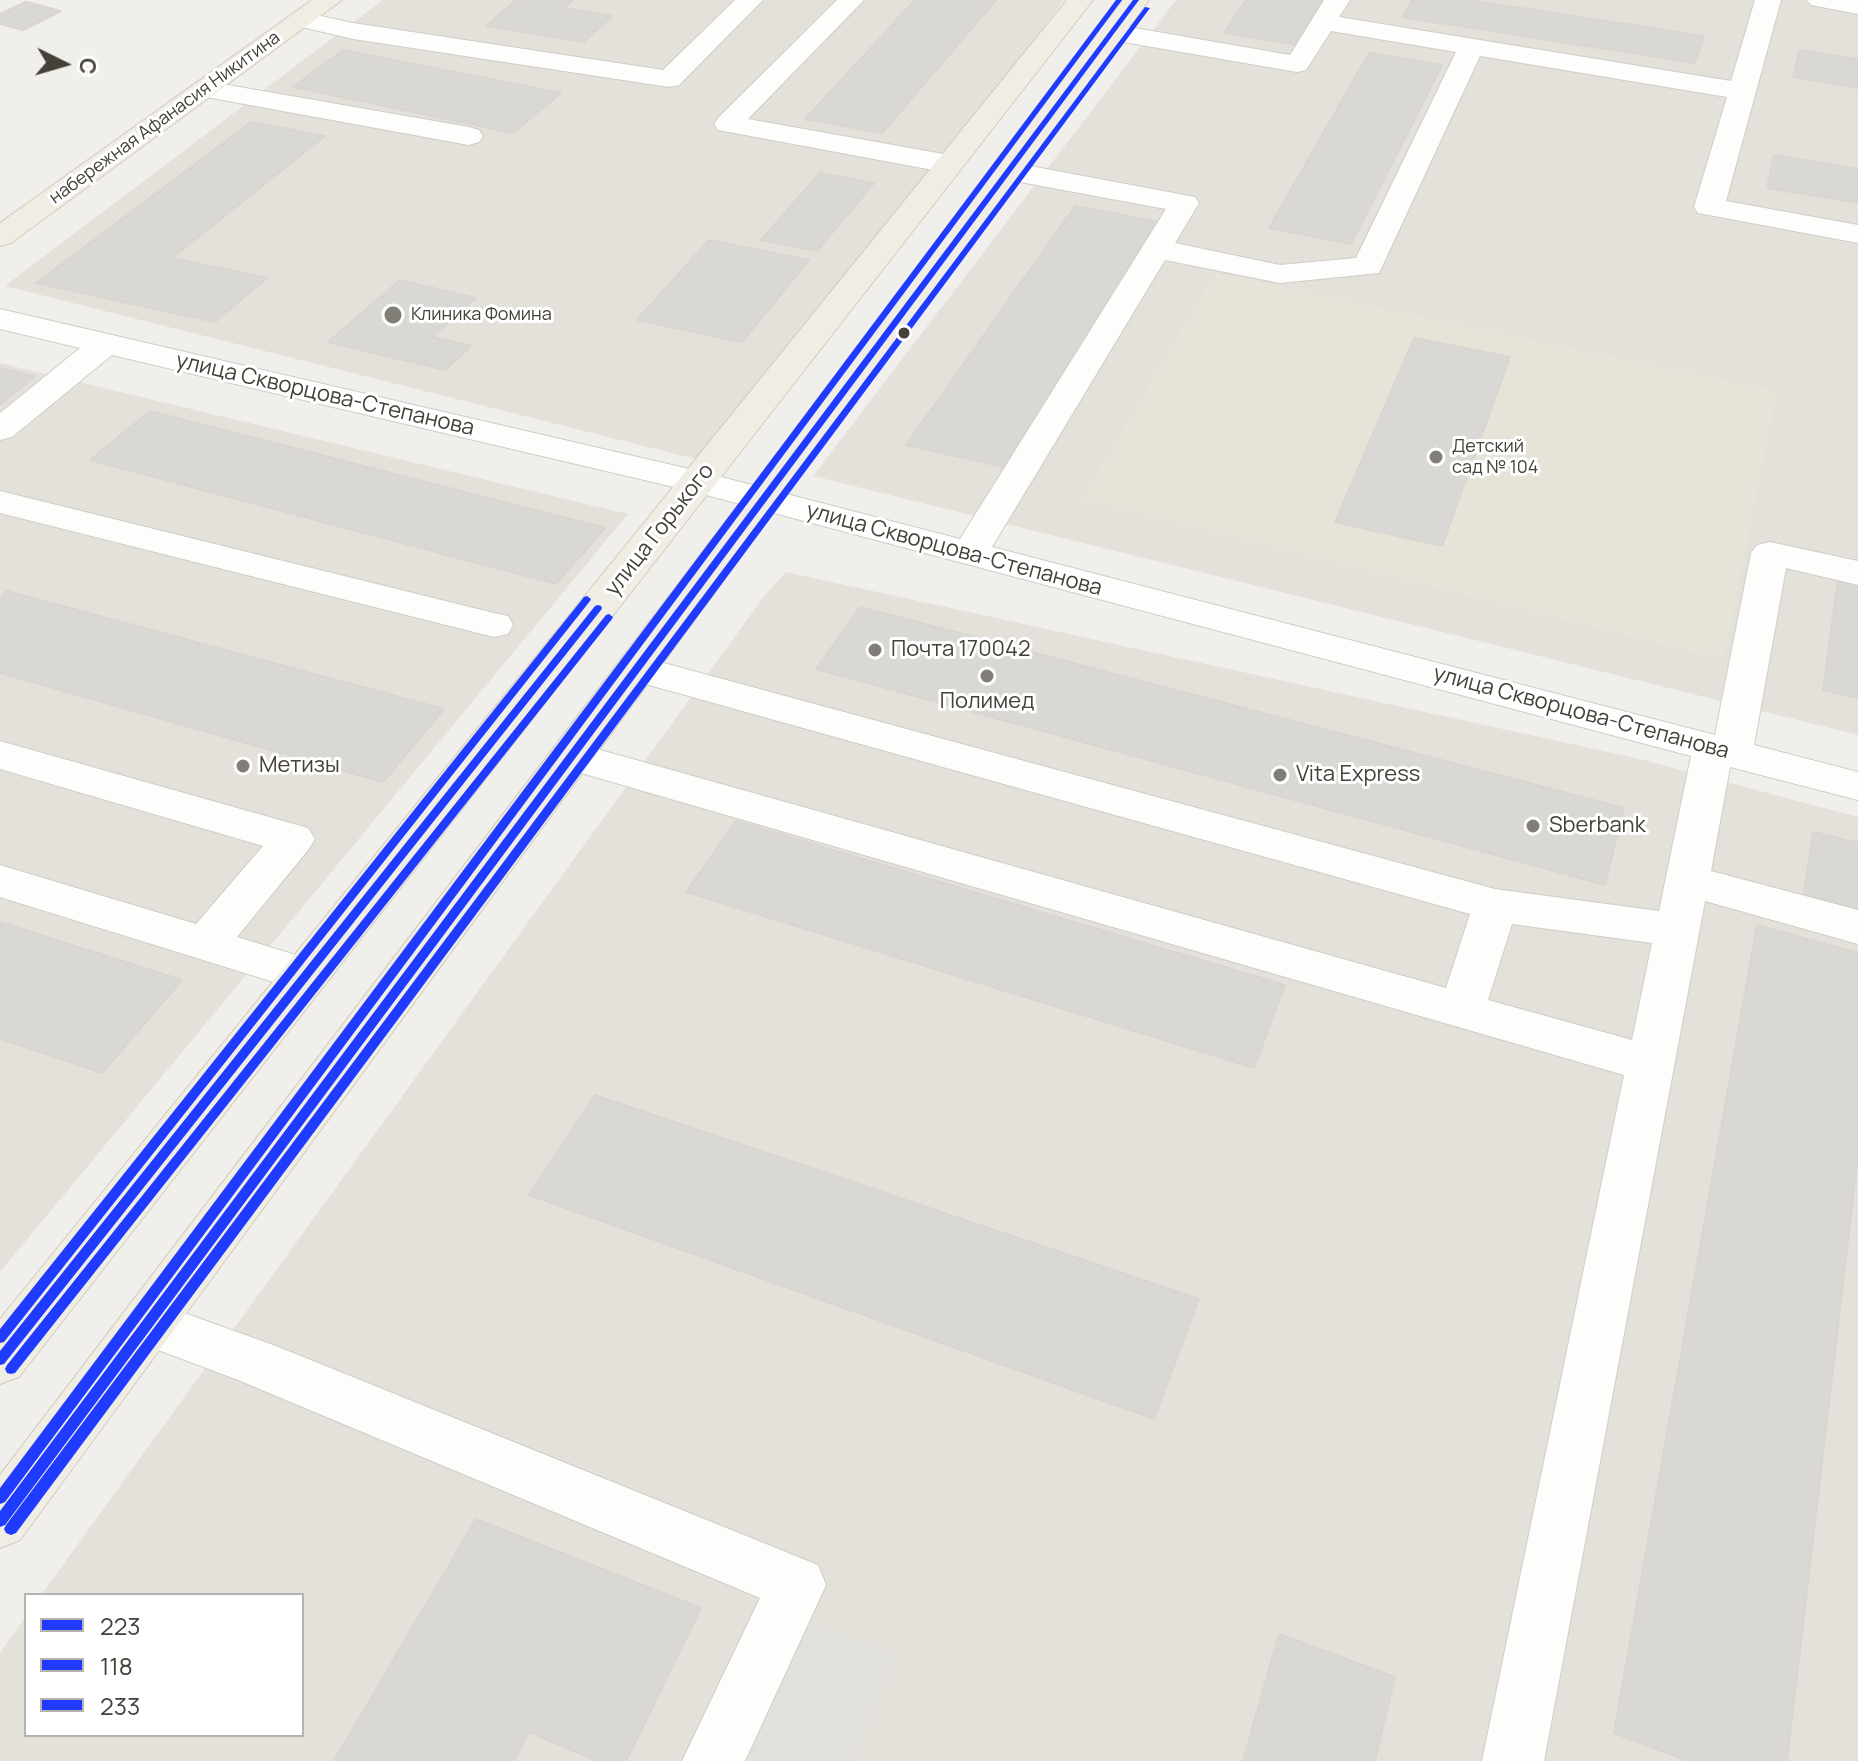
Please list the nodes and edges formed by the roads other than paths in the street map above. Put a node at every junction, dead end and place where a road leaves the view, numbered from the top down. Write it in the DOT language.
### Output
graph roads {
  1 [pos="329,0"];
  2 [pos="750,0"];
  3 [pos="851,0"];
  4 [pos="1078,0"];
  5 [pos="1136,0"];
  6 [pos="1768,0"];
  7 [pos="1820,0"];
  8 [pos="1858,6"];
  9 [pos="298,10"];
  10 [pos="1330,11"];
  11 [pos="1112,32"];
  12 [pos="1471,47"];
  13 [pos="205,89"];
  14 [pos="1743,91"];
  15 [pos="469,136"];
  16 [pos="949,164"];
  17 [pos="1009,171"];
  18 [pos="0,207"];
  19 [pos="1858,234"];
  20 [pos="0,237"];
  21 [pos="1157,249"];
  22 [pos="0,319"];
  23 [pos="106,343"];
  24 [pos="0,430"];
  25 [pos="698,482"];
  26 [pos="763,500"];
  27 [pos="0,502"];
  28 [pos="970,553"];
  29 [pos="1858,573"];
  30 [pos="494,625"];
  31 [pos="638,669"];
  32 [pos="1722,750"];
  33 [pos="0,755"];
  34 [pos="572,756"];
  35 [pos="1858,786"];
  36 [pos="1687,880"];
  37 [pos="0,881"];
  38 [pos="1495,905"];
  39 [pos="1858,927"];
  40 [pos="1677,930"];
  41 [pos="206,943"];
  42 [pos="306,975"];
  43 [pos="1462,1009"];
  44 [pos="1650,1064"];
  45 [pos="148,1323"];
  46 [pos="0,1360"];
  47 [pos="0,1521"];
  48 [pos="713,1761"];
  49 [pos="1513,1761"];
  1 -- 9 [label="main road, набережная Афанасия Никитина"];
  2 -- 9 [label="street"];
  3 -- 16 [label="street"];
  4 -- 16 [label="main road, улица Горького"];
  5 -- 11 [label="main road"];
  6 -- 14 [label="street"];
  7 -- 8 [label="street"];
  9 -- 13 [label="main road, набережная Афанасия Никитина"];
  9 -- 18 [label="main road, набережная Афанасия Никитина"];
  10 -- 11 [label="street"];
  10 -- 12 [label="street"];
  11 -- 17 [label="main road"];
  12 -- 14 [label="street"];
  12 -- 21 [label="street"];
  13 -- 15 [label="street"];
  13 -- 20 [label="main road, набережная Афанасия Никитина"];
  14 -- 19 [label="street"];
  16 -- 25 [label="main road, улица Горького"];
  17 -- 21 [label="street"];
  17 -- 26 [label="main road"];
  21 -- 28 [label="street"];
  22 -- 23 [label="street, улица Скворцова-Степанова"];
  23 -- 24 [label="street"];
  23 -- 25 [label="street, улица Скворцова-Степанова"];
  25 -- 26 [label="street, улица Скворцова-Степанова"];
  25 -- 42 [label="main road, улица Горького"];
  26 -- 28 [label="street, улица Скворцова-Степанова"];
  26 -- 31 [label="main road"];
  27 -- 30 [label="street"];
  28 -- 32 [label="street, улица Скворцова-Степанова"];
  29 -- 32 [label="street"];
  31 -- 34 [label="main road"];
  31 -- 38 [label="street"];
  32 -- 35 [label="street, улица Скворцова-Степанова"];
  32 -- 36 [label="street"];
  33 -- 41 [label="street"];
  34 -- 43 [label="street"];
  34 -- 45 [label="main road"];
  36 -- 39 [label="street"];
  36 -- 40 [label="street"];
  37 -- 41 [label="street"];
  38 -- 40 [label="street"];
  38 -- 43 [label="street"];
  40 -- 44 [label="street"];
  41 -- 42 [label="street"];
  42 -- 46 [label="main road, улица Горького"];
  43 -- 44 [label="street"];
  44 -- 49 [label="street"];
  45 -- 47 [label="main road"];
  45 -- 48 [label="street"];
}
